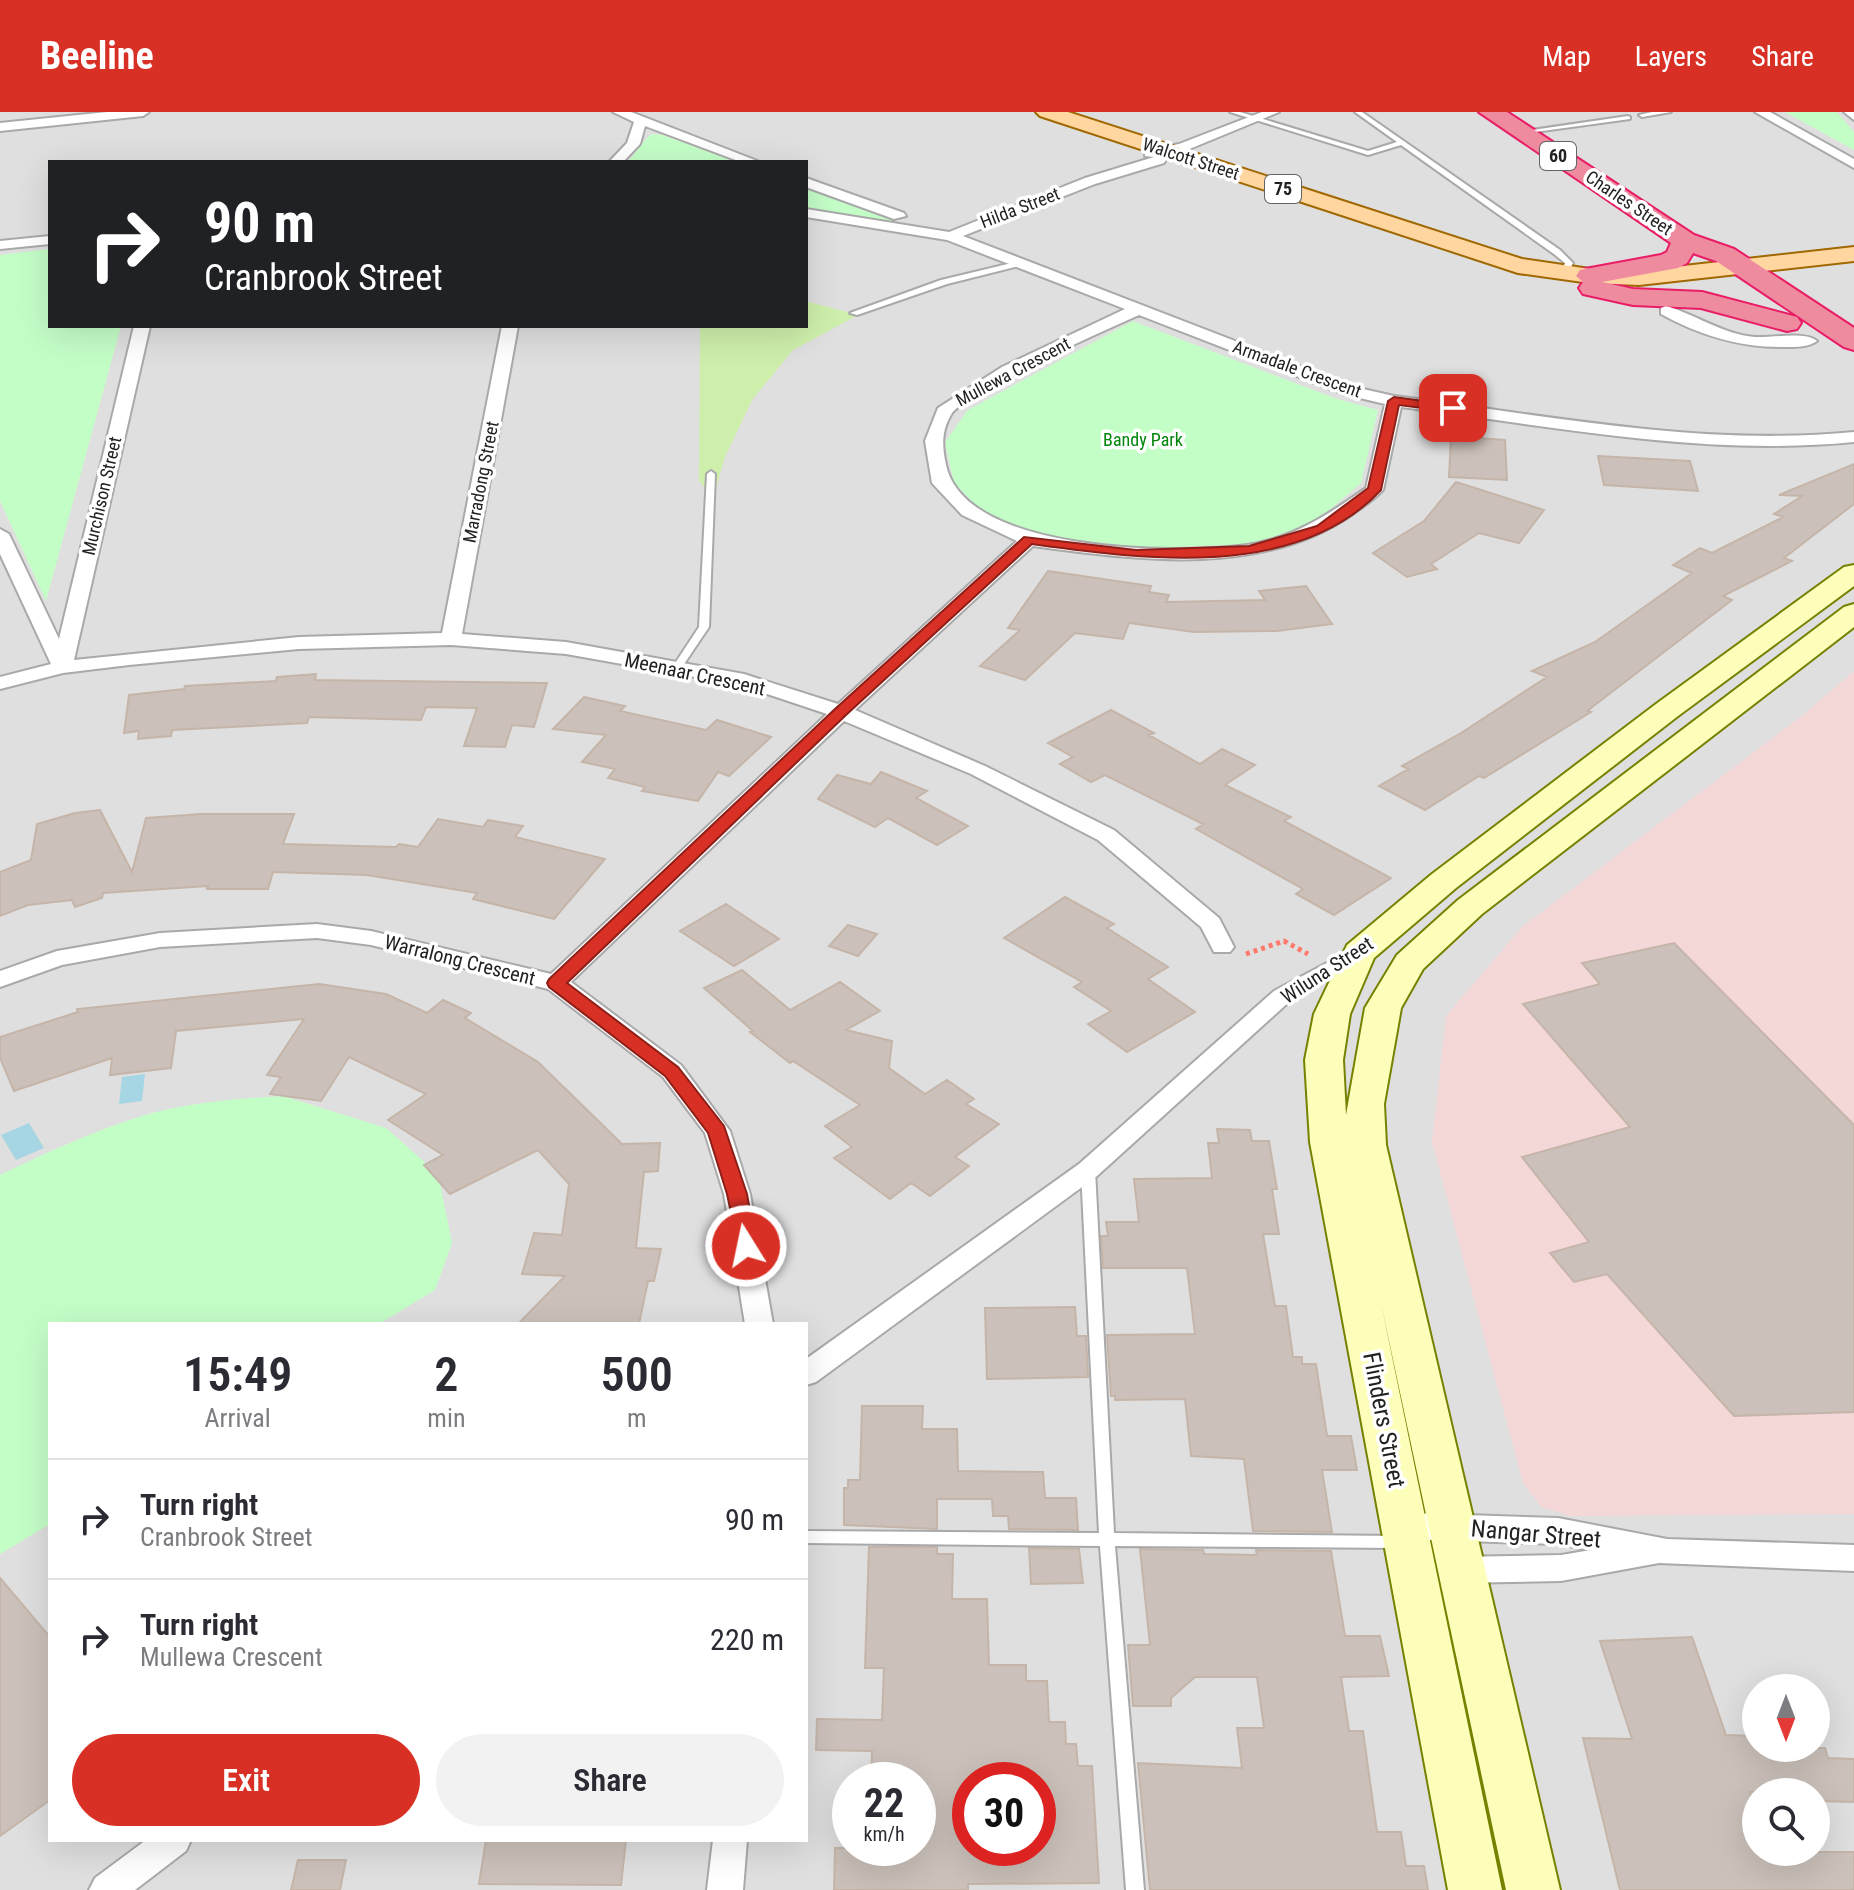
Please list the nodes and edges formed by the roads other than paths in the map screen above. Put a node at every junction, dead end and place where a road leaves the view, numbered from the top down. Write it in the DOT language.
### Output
graph roads {
  1 [pos="143,112"];
  2 [pos="619,112"];
  3 [pos="1047,112"];
  4 [pos="1233,112"];
  5 [pos="1273,112"];
  6 [pos="1358,112"];
  7 [pos="1491,112"];
  8 [pos="1668,112"];
  9 [pos="1761,112"];
  10 [pos="1642,115"];
  11 [pos="53,116"];
  12 [pos="1628,118"];
  13 [pos="1255,119"];
  14 [pos="641,120"];
  15 [pos="0,127"];
  16 [pos="1521,132"];
  17 [pos="1401,143"];
  18 [pos="1165,150"];
  19 [pos="618,160"];
  20 [pos="748,160"];
  21 [pos="1854,164"];
  22 [pos="808,183"];
  23 [pos="808,213"];
  24 [pos="950,236"];
  25 [pos="48,240"];
  26 [pos="1685,241"];
  27 [pos="0,245"];
  28 [pos="1854,254"];
  29 [pos="1020,263"];
  30 [pos="1854,264"];
  31 [pos="1740,277"];
  32 [pos="1582,279"];
  33 [pos="1136,310"];
  34 [pos="1666,311"];
  35 [pos="854,313"];
  36 [pos="142,328"];
  37 [pos="510,328"];
  38 [pos="1798,332"];
  39 [pos="1848,353"];
  40 [pos="1394,401"];
  41 [pos="1854,437"];
  42 [pos="711,474"];
  43 [pos="0,534"];
  44 [pos="1029,540"];
  45 [pos="1854,573"];
  46 [pos="1854,613"];
  47 [pos="1782,625"];
  48 [pos="451,639"];
  49 [pos="1819,640"];
  50 [pos="62,667"];
  51 [pos="677,668"];
  52 [pos="0,683"];
  53 [pos="841,712"];
  54 [pos="1222,947"];
  55 [pos="1359,953"];
  56 [pos="0,979"];
  57 [pos="556,983"];
  58 [pos="1088,1170"];
  59 [pos="759,1322"];
  60 [pos="808,1373"];
  61 [pos="808,1537"];
  62 [pos="1107,1541"];
  63 [pos="1420,1541"];
  64 [pos="1667,1552"];
  65 [pos="1854,1558"];
  66 [pos="1463,1570"];
  67 [pos="171,1842"];
  68 [pos="730,1842"];
  69 [pos="107,1890"];
  70 [pos="725,1890"];
  71 [pos="1135,1890"];
  72 [pos="1475,1890"];
  73 [pos="1533,1890"];
  1 -- 11 [label="street"];
  2 -- 14 [label="street"];
  3 -- 18 [label="main road, Walcott Street / 75"];
  4 -- 13 [label="lane"];
  5 -- 13 [label="street, Hilda Street"];
  6 -- 17 [label="lane"];
  7 -- 16 [label="highway, Charles Street / 60"];
  8 -- 10 [label="lane"];
  9 -- 21 [label="street"];
  11 -- 15 [label="street"];
  12 -- 16 [label="lane"];
  13 -- 17 [label="lane"];
  13 -- 18 [label="street, Hilda Street"];
  14 -- 19 [label="street"];
  14 -- 20 [label="street"];
  16 -- 26 [label="highway, Charles Street / 60"];
  17 -- 32 [label="lane"];
  18 -- 24 [label="street, Hilda Street"];
  18 -- 32 [label="main road, Walcott Street / 75"];
  22 -- 24 [label="street"];
  23 -- 24 [label="street, Armadale Crescent"];
  24 -- 29 [label="street, Armadale Crescent"];
  25 -- 27 [label="street"];
  26 -- 31 [label="highway, Charles Street / 60"];
  26 -- 32 [label="highway"];
  28 -- 31 [label="main road, 75"];
  29 -- 33 [label="street, Armadale Crescent"];
  29 -- 35 [label="lane"];
  30 -- 31 [label="main road, 75"];
  31 -- 32 [label="main road, Walcott Street / 75"];
  31 -- 38 [label="highway, Charles Street / 60"];
  31 -- 39 [label="highway, Charles Street / 60"];
  32 -- 38 [label="highway"];
  33 -- 40 [label="street, Armadale Crescent"];
  33 -- 44 [label="street, Mullewa Crescent"];
  34 -- 38 [label="street"];
  36 -- 50 [label="street, Murchison Street"];
  37 -- 48 [label="street, Marradong Street"];
  38 -- 39 [label="highway, Charles Street / 60"];
  40 -- 41 [label="street, Armadale Crescent"];
  40 -- 44 [label="street, Mullewa Crescent"];
  42 -- 51 [label="lane"];
  43 -- 50 [label="street"];
  44 -- 53 [label="street"];
  45 -- 47 [label="main road, Wiluna Street"];
  46 -- 49 [label="main road"];
  47 -- 49 [label="main road"];
  47 -- 55 [label="main road, Wiluna Street"];
  48 -- 50 [label="street, Meenaar Crescent"];
  48 -- 51 [label="street, Meenaar Crescent"];
  49 -- 63 [label="main road, Flinders Street"];
  50 -- 52 [label="street, Meenaar Crescent"];
  51 -- 53 [label="street, Meenaar Crescent"];
  53 -- 54 [label="street, Meenaar Crescent"];
  53 -- 57 [label="street"];
  55 -- 58 [label="street, Wiluna Street"];
  55 -- 63 [label="main road, Flinders Street"];
  56 -- 57 [label="street, Warralong Crescent"];
  57 -- 59 [label="street, Warralong Crescent"];
  58 -- 60 [label="street, Wiluna Street"];
  58 -- 62 [label="lane"];
  61 -- 62 [label="lane"];
  62 -- 63 [label="lane"];
  62 -- 71 [label="lane"];
  63 -- 64 [label="street, Nangar Street"];
  63 -- 66 [label="main road, Flinders Street"];
  63 -- 72 [label="main road, Flinders Street"];
  64 -- 65 [label="street, Nangar Street"];
  64 -- 66 [label="street, Nangar Street"];
  66 -- 73 [label="main road, Flinders Street"];
  67 -- 69 [label="street"];
  68 -- 70 [label="street"];
}
